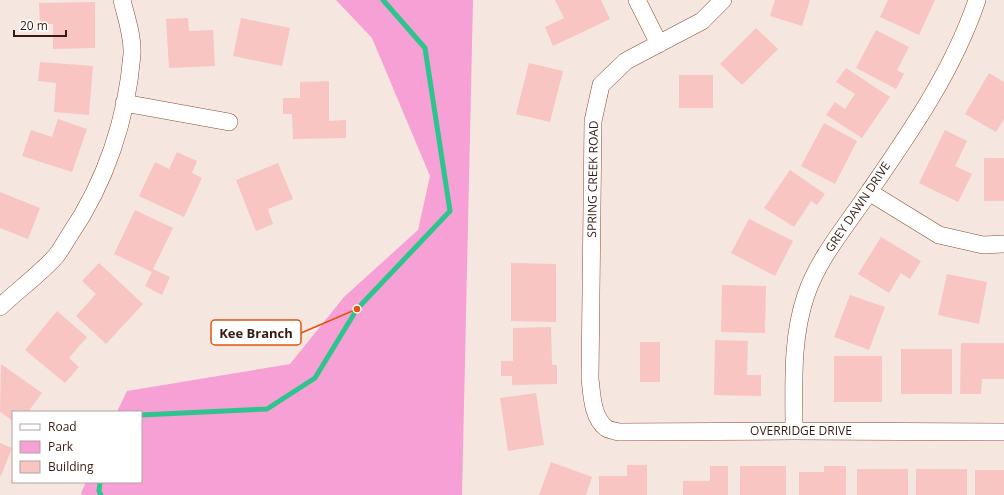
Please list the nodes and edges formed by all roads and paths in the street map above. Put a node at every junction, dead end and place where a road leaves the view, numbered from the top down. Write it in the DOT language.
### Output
graph roads {
  1 [pos="122,0"];
  2 [pos="637,0"];
  3 [pos="723,0"];
  4 [pos="977,0"];
  5 [pos="659,44"];
  6 [pos="124,103"];
  7 [pos="229,122"];
  8 [pos="869,192"];
  9 [pos="1004,244"];
  10 [pos="4,297"];
  11 [pos="601,422"];
  12 [pos="794,431"];
  13 [pos="1004,432"];
  1 -- 6 [label="street"];
  2 -- 5 [label="street"];
  3 -- 5 [label="street, SPRING CREEK ROAD"];
  4 -- 8 [label="street, GREY DAWN DRIVE"];
  5 -- 11 [label="street, SPRING CREEK ROAD"];
  6 -- 7 [label="street"];
  6 -- 10 [label="street"];
  8 -- 9 [label="street"];
  8 -- 12 [label="street, GREY DAWN DRIVE"];
  11 -- 12 [label="street, OVERRIDGE DRIVE"];
  12 -- 13 [label="street, OVERRIDGE DRIVE"];
}
